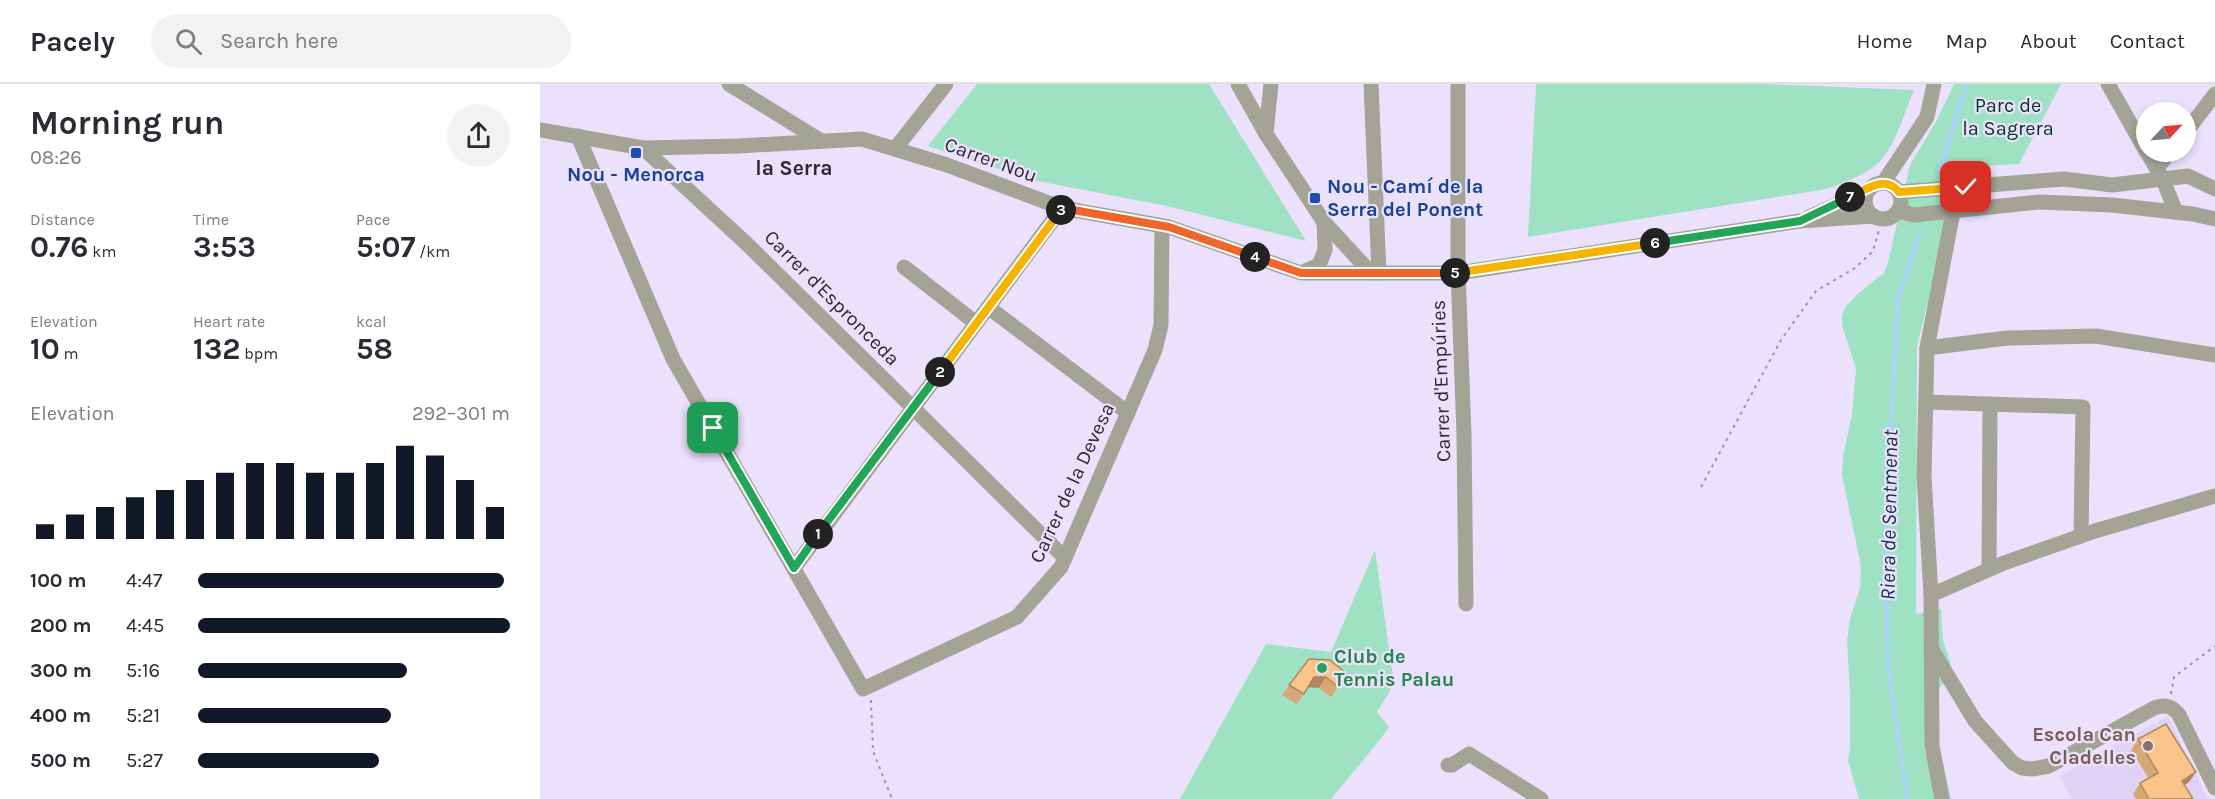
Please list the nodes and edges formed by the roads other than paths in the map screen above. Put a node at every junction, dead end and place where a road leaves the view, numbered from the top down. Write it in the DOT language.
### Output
graph roads {
  1 [pos="729,84"];
  2 [pos="946,84"];
  3 [pos="1238,84"];
  4 [pos="1271,84"];
  5 [pos="1371,84"];
  6 [pos="1458,84"];
  7 [pos="1934,84"];
  8 [pos="2108,84"];
  9 [pos="2215,94"];
  10 [pos="2196,119"];
  11 [pos="540,130"];
  12 [pos="2136,132"];
  13 [pos="1266,134"];
  14 [pos="578,136"];
  15 [pos="821,141"];
  16 [pos="643,148"];
  17 [pos="895,149"];
  18 [pos="2153,162"];
  19 [pos="2165,162"];
  20 [pos="2160,174"];
  21 [pos="1877,186"];
  22 [pos="1966,187"];
  23 [pos="2215,189"];
  24 [pos="1899,192"];
  25 [pos="1062,208"];
  26 [pos="1898,211"];
  27 [pos="1953,212"];
  28 [pos="2176,212"];
  29 [pos="1878,217"];
  30 [pos="2215,219"];
  31 [pos="1800,221"];
  32 [pos="1324,222"];
  33 [pos="1162,226"];
  34 [pos="904,267"];
  35 [pos="1301,273"];
  36 [pos="1375,273"];
  37 [pos="1458,273"];
  38 [pos="988,307"];
  39 [pos="976,323"];
  40 [pos="1927,348"];
  41 [pos="2215,355"];
  42 [pos="1927,402"];
  43 [pos="1990,404"];
  44 [pos="913,408"];
  45 [pos="1128,413"];
  46 [pos="2215,496"];
  47 [pos="2081,536"];
  48 [pos="1065,558"];
  49 [pos="794,568"];
  50 [pos="1989,569"];
  51 [pos="1931,595"];
  52 [pos="1466,604"];
  53 [pos="1931,650"];
  54 [pos="1448,765"];
  55 [pos="2215,788"];
  56 [pos="1541,799"];
  57 [pos="1942,799"];
  1 -- 15 [label="street"];
  2 -- 17 [label="street"];
  3 -- 13 [label="street"];
  4 -- 13 [label="street"];
  5 -- 36 [label="street"];
  6 -- 37 [label="street, Carrer d'Empúries"];
  7 -- 21 [label="street"];
  8 -- 12 [label="street"];
  9 -- 10 [label="street"];
  11 -- 14 [label="street, Carrer Nou"];
  13 -- 32 [label="street"];
  14 -- 16 [label="street, Carrer Nou"];
  14 -- 49 [label="street"];
  15 -- 16 [label="street, Carrer Nou"];
  15 -- 17 [label="street, Carrer Nou"];
  16 -- 44 [label="street, Carrer d'Espronceda"];
  17 -- 25 [label="street, Carrer Nou"];
  18 -- 20 [label="street"];
  19 -- 20 [label="street"];
  20 -- 22 [label="street"];
  20 -- 23 [label="street"];
  20 -- 28 [label="street"];
  21 -- 24 [label="street"];
  21 -- 29 [label="street"];
  21 -- 31 [label="street"];
  22 -- 24 [label="street"];
  22 -- 27 [label="street"];
  24 -- 26 [label="street"];
  25 -- 33 [label="street, Carrer Nou"];
  25 -- 38 [label="street"];
  26 -- 27 [label="street"];
  26 -- 29 [label="street"];
  27 -- 28 [label="street"];
  27 -- 40 [label="street"];
  28 -- 30 [label="street"];
  29 -- 31 [label="street"];
  31 -- 37 [label="street, Carrer Nou"];
  32 -- 35 [label="street"];
  32 -- 36 [label="street"];
  33 -- 35 [label="street, Carrer Nou"];
  33 -- 45 [label="street, Carrer de la Devesa"];
  34 -- 39 [label="street"];
  35 -- 36 [label="street, Carrer Nou"];
  36 -- 37 [label="street, Carrer Nou"];
  37 -- 52 [label="street, Carrer d'Empúries"];
  38 -- 39 [label="street"];
  38 -- 45 [label="street"];
  39 -- 44 [label="street"];
  40 -- 41 [label="street"];
  40 -- 42 [label="street"];
  42 -- 43 [label="street"];
  42 -- 51 [label="street"];
  43 -- 47 [label="street"];
  43 -- 50 [label="street"];
  44 -- 48 [label="street, Carrer d'Espronceda"];
  44 -- 49 [label="street"];
  45 -- 48 [label="street, Carrer de la Devesa"];
  46 -- 47 [label="street"];
  47 -- 50 [label="street"];
  48 -- 49 [label="street, Carrer de la Devesa"];
  50 -- 51 [label="street"];
  51 -- 53 [label="street"];
  53 -- 55 [label="street"];
  53 -- 57 [label="street"];
  54 -- 56 [label="street"];
}
